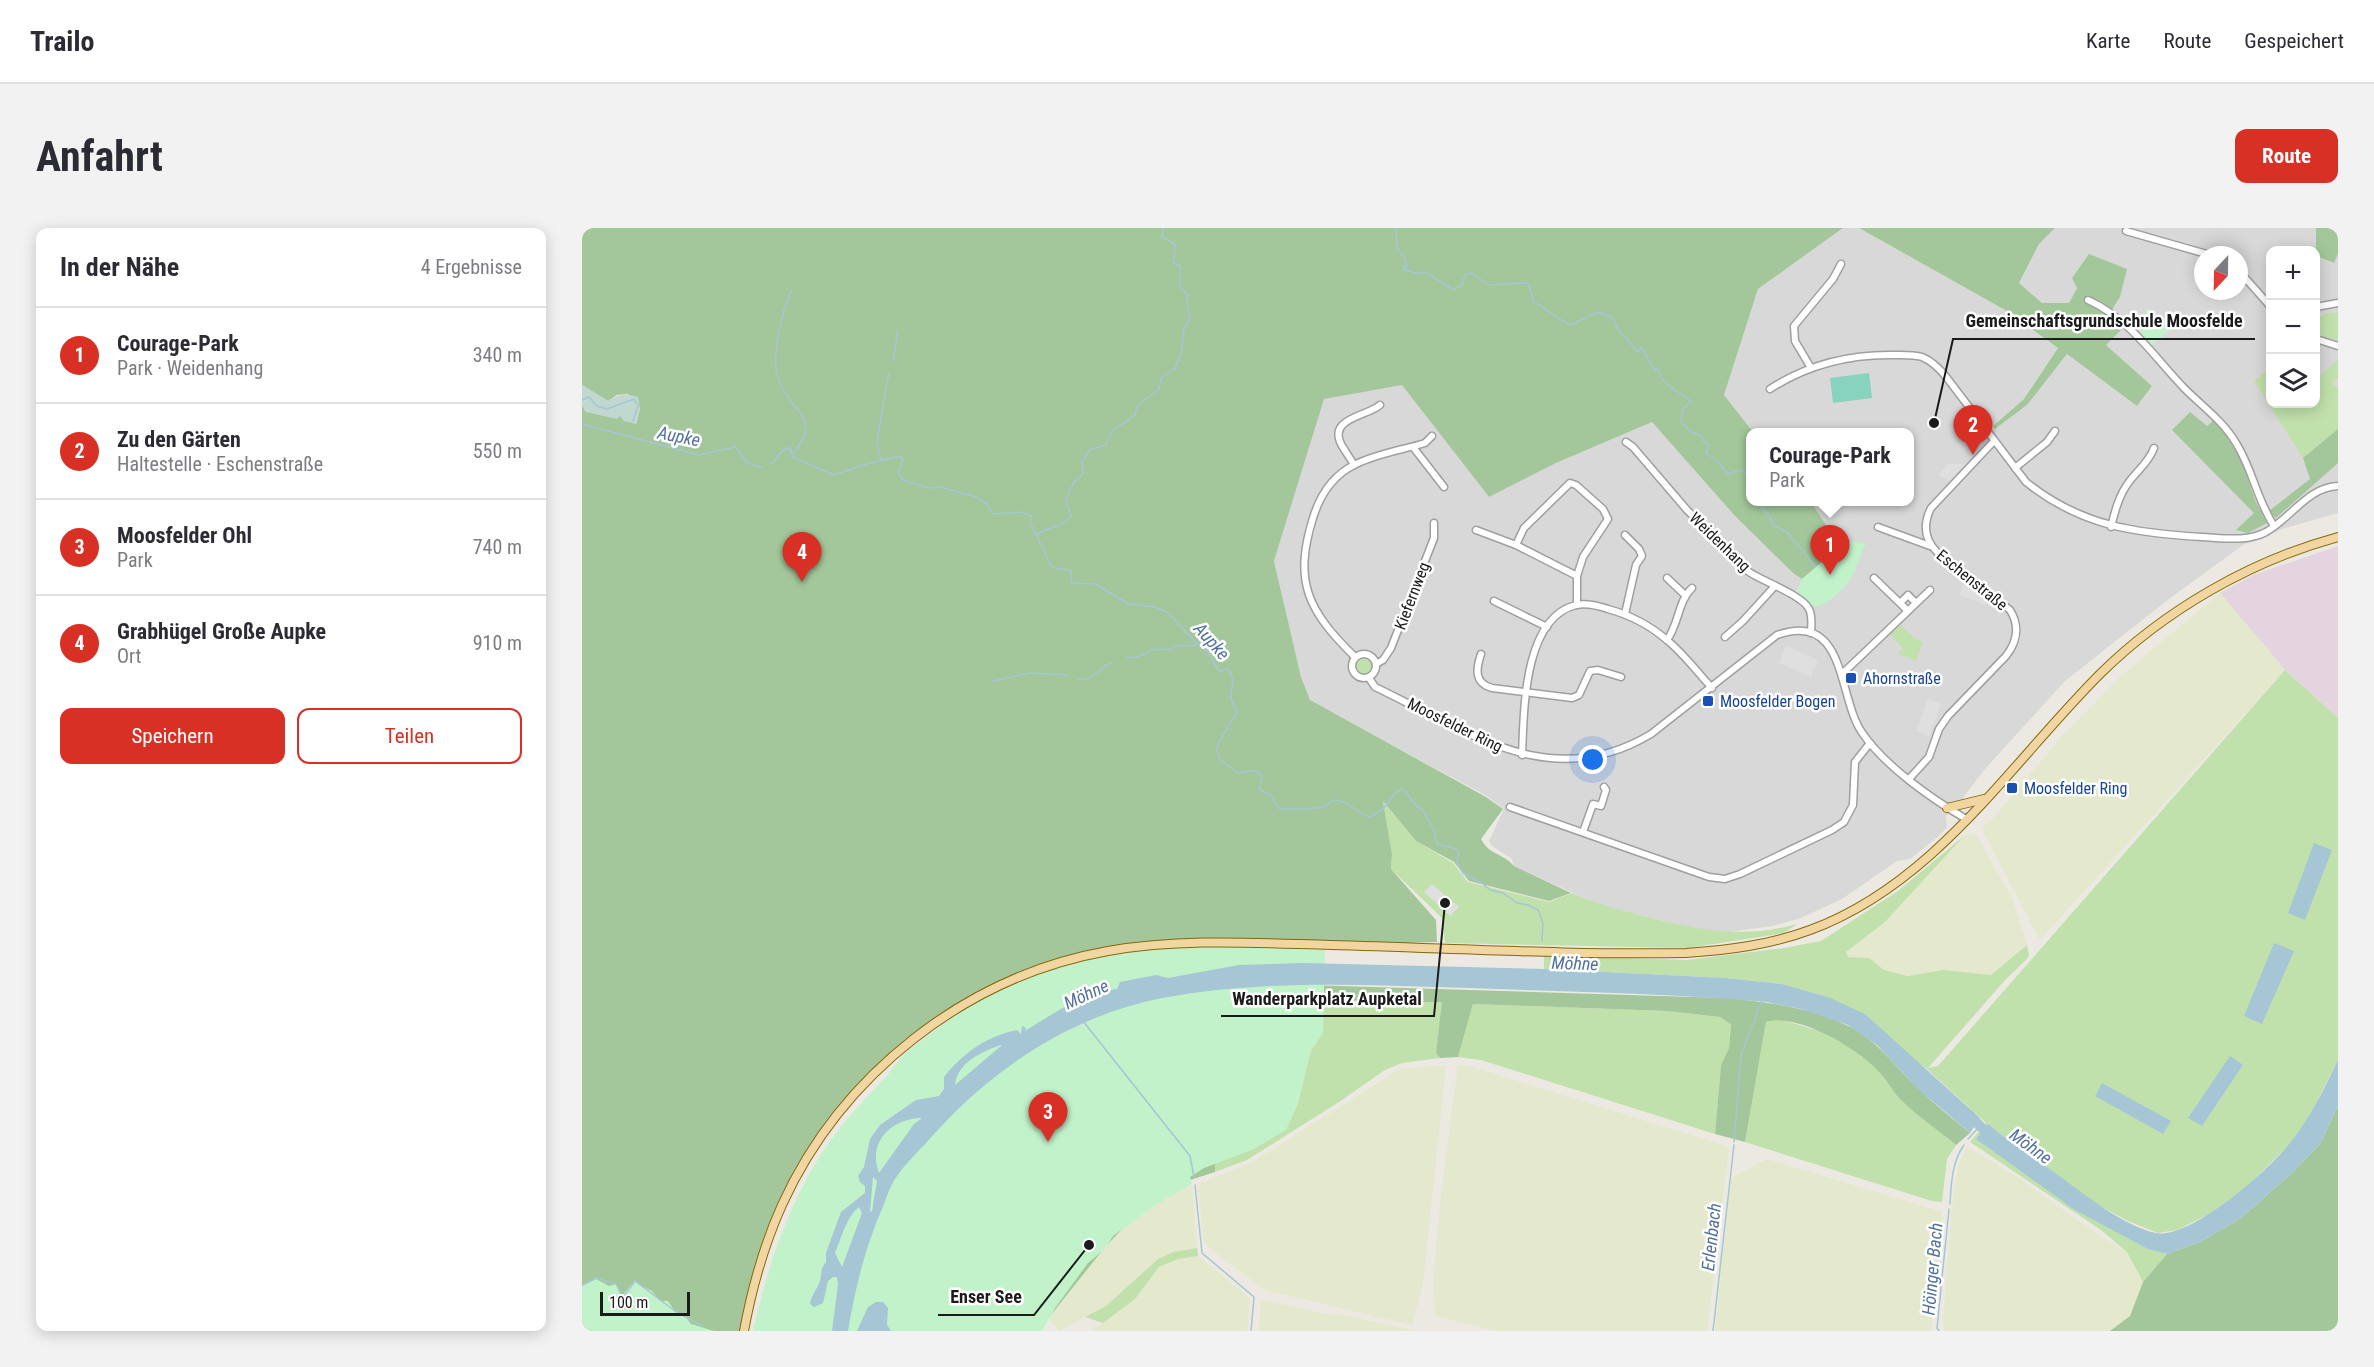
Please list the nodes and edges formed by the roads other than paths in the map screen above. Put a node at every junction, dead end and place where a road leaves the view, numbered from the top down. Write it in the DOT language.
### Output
graph roads {
  1 [pos="2126,231"];
  2 [pos="2194,250"];
  3 [pos="1841,264"];
  4 [pos="2248,281"];
  5 [pos="2088,300"];
  6 [pos="2266,301"];
  7 [pos="2338,303"];
  8 [pos="2320,307"];
  9 [pos="2320,340"];
  10 [pos="2338,346"];
  11 [pos="1810,368"];
  12 [pos="1770,388"];
  13 [pos="1380,405"];
  14 [pos="2055,431"];
  15 [pos="1432,435"];
  16 [pos="1994,441"];
  17 [pos="1626,442"];
  18 [pos="1413,447"];
  19 [pos="2154,448"];
  20 [pos="1354,465"];
  21 [pos="2015,468"];
  22 [pos="2338,486"];
  23 [pos="1444,487"];
  24 [pos="1434,523"];
  25 [pos="2274,526"];
  26 [pos="1878,527"];
  27 [pos="2111,527"];
  28 [pos="1476,530"];
  29 [pos="1625,535"];
  30 [pos="2338,537"];
  31 [pos="1516,545"];
  32 [pos="1930,546"];
  33 [pos="1577,576"];
  34 [pos="1667,578"];
  35 [pos="1874,578"];
  36 [pos="1774,586"];
  37 [pos="1692,588"];
  38 [pos="1930,590"];
  39 [pos="1685,595"];
  40 [pos="1494,601"];
  41 [pos="1900,603"];
  42 [pos="1916,603"];
  43 [pos="1576,605"];
  44 [pos="1908,611"];
  45 [pos="1625,614"];
  46 [pos="1546,627"];
  47 [pos="1811,633"];
  48 [pos="1725,637"];
  49 [pos="1667,640"];
  50 [pos="1481,654"];
  51 [pos="1355,657"];
  52 [pos="1376,664"];
  53 [pos="1842,674"];
  54 [pos="1621,677"];
  55 [pos="1369,678"];
  56 [pos="1712,688"];
  57 [pos="1526,692"];
  58 [pos="1870,743"];
  59 [pos="1522,755"];
  60 [pos="1909,779"];
  61 [pos="1604,787"];
  62 [pos="1986,798"];
  63 [pos="1510,807"];
  64 [pos="1947,808"];
  65 [pos="1966,819"];
  66 [pos="1583,832"];
  67 [pos="744,1331"];
  1 -- 2 [label="street"];
  3 -- 11 [label="street"];
  4 -- 6 [label="street"];
  5 -- 25 [label="street"];
  7 -- 8 [label="street"];
  9 -- 10 [label="street"];
  11 -- 12 [label="street"];
  11 -- 16 [label="street"];
  13 -- 20 [label="street"];
  14 -- 21 [label="street"];
  15 -- 18 [label="street"];
  16 -- 21 [label="street"];
  16 -- 32 [label="street, Eschenstraße"];
  17 -- 36 [label="street, Weidenhang"];
  18 -- 20 [label="street"];
  18 -- 23 [label="street"];
  19 -- 27 [label="street"];
  20 -- 51 [label="street"];
  21 -- 27 [label="street"];
  22 -- 25 [label="street"];
  24 -- 52 [label="street, Kiefernweg"];
  25 -- 27 [label="street"];
  26 -- 32 [label="street"];
  28 -- 31 [label="street"];
  29 -- 45 [label="street"];
  30 -- 62 [label="main road"];
  31 -- 33 [label="street"];
  31 -- 33 [label="street"];
  32 -- 60 [label="street, Eschenstraße"];
  33 -- 43 [label="street"];
  34 -- 39 [label="street"];
  35 -- 41 [label="street"];
  36 -- 47 [label="street, Weidenhang"];
  36 -- 48 [label="street"];
  37 -- 39 [label="street"];
  38 -- 42 [label="street"];
  39 -- 49 [label="street"];
  40 -- 46 [label="street"];
  41 -- 42 [label="street"];
  41 -- 44 [label="street"];
  42 -- 44 [label="street"];
  43 -- 45 [label="street"];
  43 -- 46 [label="street"];
  44 -- 53 [label="street"];
  45 -- 49 [label="street"];
  46 -- 57 [label="street"];
  47 -- 53 [label="street"];
  47 -- 56 [label="street, Moosfelder Ring"];
  49 -- 56 [label="street"];
  50 -- 57 [label="street"];
  51 -- 52 [label="street"];
  51 -- 55 [label="street, Moosfelder Ring"];
  52 -- 55 [label="street"];
  53 -- 58 [label="street"];
  54 -- 57 [label="street"];
  55 -- 59 [label="street, Moosfelder Ring"];
  56 -- 59 [label="street, Moosfelder Ring"];
  57 -- 59 [label="street"];
  58 -- 60 [label="street"];
  58 -- 66 [label="street"];
  60 -- 64 [label="street"];
  61 -- 66 [label="street"];
  62 -- 64 [label="main road"];
  62 -- 65 [label="main road"];
  63 -- 66 [label="street"];
  64 -- 65 [label="street"];
  65 -- 67 [label="main road"];
}
